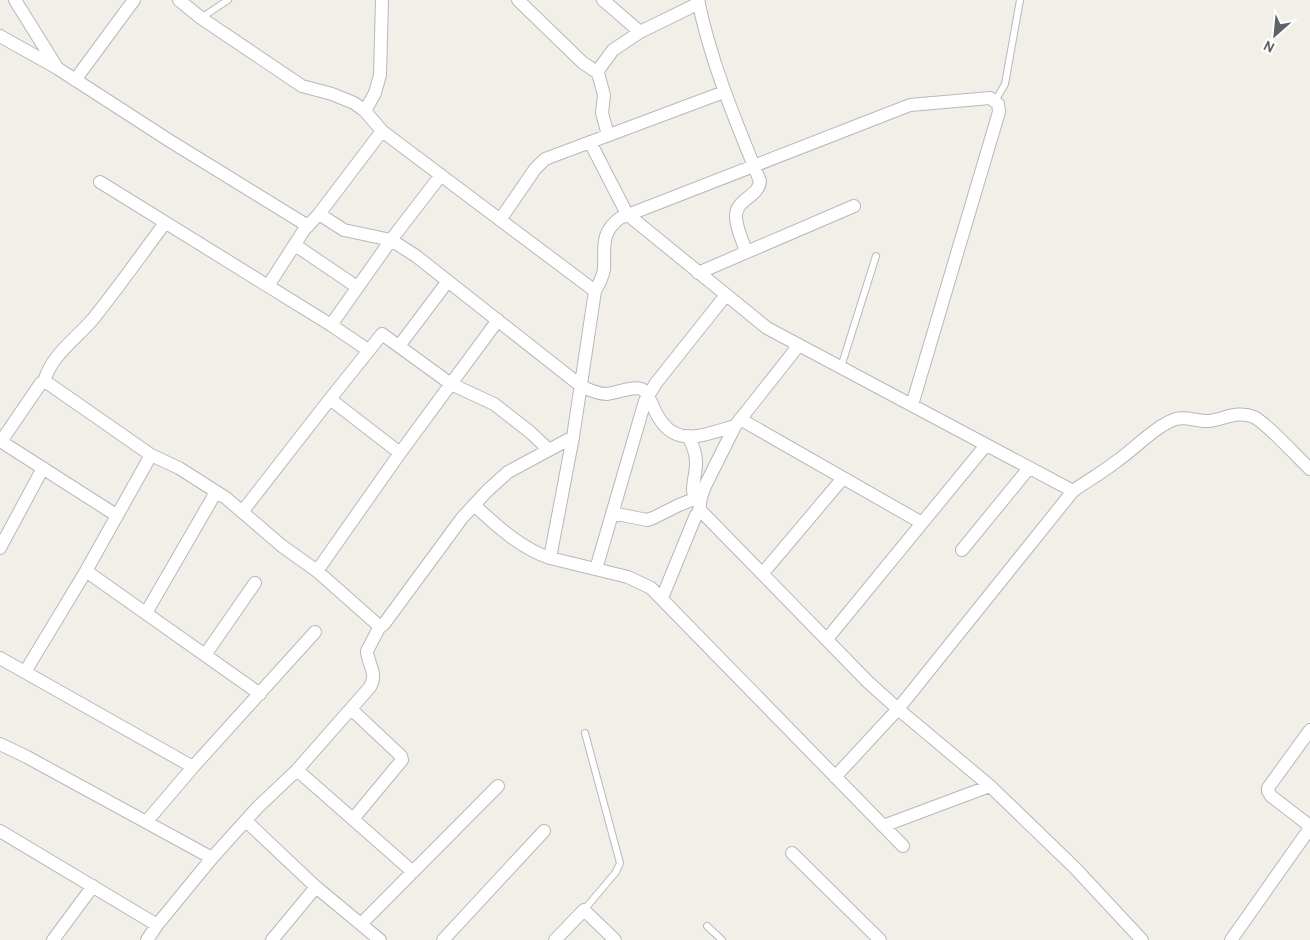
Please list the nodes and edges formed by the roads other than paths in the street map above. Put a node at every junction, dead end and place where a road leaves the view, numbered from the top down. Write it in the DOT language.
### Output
graph roads {
  1 [pos="15,0"];
  2 [pos="134,0"];
  3 [pos="179,0"];
  4 [pos="228,0"];
  5 [pos="382,0"];
  6 [pos="518,0"];
  7 [pos="603,0"];
  8 [pos="1020,0"];
  9 [pos="699,1"];
  10 [pos="201,18"];
  11 [pos="640,32"];
  12 [pos="0,36"];
  13 [pos="57,68"];
  14 [pos="598,73"];
  15 [pos="75,80"];
  16 [pos="724,92"];
  17 [pos="995,101"];
  18 [pos="365,111"];
  19 [pos="382,131"];
  20 [pos="608,135"];
  21 [pos="590,142"];
  22 [pos="754,165"];
  23 [pos="441,175"];
  24 [pos="100,182"];
  25 [pos="854,206"];
  26 [pos="319,214"];
  27 [pos="626,214"];
  28 [pos="500,220"];
  29 [pos="165,223"];
  30 [pos="308,226"];
  31 [pos="391,240"];
  32 [pos="295,245"];
  33 [pos="746,252"];
  34 [pos="876,256"];
  35 [pos="698,272"];
  36 [pos="448,281"];
  37 [pos="268,286"];
  38 [pos="357,286"];
  39 [pos="595,291"];
  40 [pos="726,295"];
  41 [pos="498,320"];
  42 [pos="330,325"];
  43 [pos="799,345"];
  44 [pos="399,346"];
  45 [pos="368,350"];
  46 [pos="841,367"];
  47 [pos="44,382"];
  48 [pos="451,384"];
  49 [pos="581,386"];
  50 [pos="648,395"];
  51 [pos="330,399"];
  52 [pos="912,405"];
  53 [pos="738,423"];
  54 [pos="688,436"];
  55 [pos="573,438"];
  56 [pos="986,445"];
  57 [pos="549,450"];
  58 [pos="400,453"];
  59 [pos="151,455"];
  60 [pos="44,468"];
  61 [pos="1029,468"];
  62 [pos="1310,469"];
  63 [pos="843,478"];
  64 [pos="216,492"];
  65 [pos="1073,492"];
  66 [pos="474,505"];
  67 [pos="698,505"];
  68 [pos="242,512"];
  69 [pos="612,512"];
  70 [pos="116,515"];
  71 [pos="922,523"];
  72 [pos="0,548"];
  73 [pos="962,550"];
  74 [pos="550,558"];
  75 [pos="596,569"];
  76 [pos="86,571"];
  77 [pos="317,571"];
  78 [pos="763,573"];
  79 [pos="255,583"];
  80 [pos="662,598"];
  81 [pos="146,613"];
  82 [pos="379,628"];
  83 [pos="315,632"];
  84 [pos="827,639"];
  85 [pos="205,655"];
  86 [pos="0,658"];
  87 [pos="25,672"];
  88 [pos="260,694"];
  89 [pos="898,709"];
  90 [pos="351,710"];
  91 [pos="1310,730"];
  92 [pos="585,733"];
  93 [pos="0,744"];
  94 [pos="193,767"];
  95 [pos="297,770"];
  96 [pos="835,777"];
  97 [pos="498,786"];
  98 [pos="990,786"];
  99 [pos="353,819"];
  100 [pos="147,821"];
  101 [pos="246,821"];
  102 [pos="883,826"];
  103 [pos="1310,827"];
  104 [pos="0,831"];
  105 [pos="544,831"];
  106 [pos="903,846"];
  107 [pos="792,853"];
  108 [pos="212,858"];
  109 [pos="413,872"];
  110 [pos="93,886"];
  111 [pos="316,886"];
  112 [pos="584,910"];
  113 [pos="361,924"];
  114 [pos="157,926"];
  115 [pos="707,926"];
  116 [pos="1137,938"];
  117 [pos="53,940"];
  118 [pos="147,940"];
  119 [pos="272,940"];
  120 [pos="380,940"];
  121 [pos="443,940"];
  122 [pos="555,940"];
  123 [pos="615,940"];
  124 [pos="722,940"];
  125 [pos="880,940"];
  126 [pos="1231,940"];
  1 -- 13 [label="street"];
  2 -- 15 [label="street"];
  3 -- 10 [label="street"];
  4 -- 10 [label="lane"];
  5 -- 18 [label="street"];
  6 -- 14 [label="street"];
  7 -- 11 [label="street"];
  8 -- 17 [label="lane"];
  9 -- 11 [label="street"];
  9 -- 16 [label="street"];
  10 -- 18 [label="street"];
  11 -- 14 [label="street"];
  12 -- 13 [label="street"];
  13 -- 15 [label="street"];
  14 -- 20 [label="street"];
  15 -- 30 [label="street"];
  16 -- 20 [label="street"];
  16 -- 22 [label="street"];
  17 -- 22 [label="street"];
  17 -- 52 [label="street"];
  18 -- 19 [label="street"];
  19 -- 23 [label="street"];
  19 -- 26 [label="street"];
  20 -- 21 [label="street"];
  21 -- 27 [label="street"];
  21 -- 28 [label="street"];
  22 -- 27 [label="street"];
  22 -- 33 [label="street"];
  23 -- 28 [label="street"];
  23 -- 31 [label="street"];
  24 -- 29 [label="street"];
  25 -- 33 [label="street"];
  26 -- 30 [label="street"];
  26 -- 31 [label="street"];
  27 -- 35 [label="street"];
  27 -- 39 [label="street"];
  28 -- 39 [label="street"];
  29 -- 37 [label="street"];
  29 -- 47 [label="street"];
  30 -- 32 [label="street"];
  31 -- 36 [label="street"];
  31 -- 38 [label="street"];
  32 -- 37 [label="street"];
  32 -- 38 [label="street"];
  33 -- 35 [label="street"];
  34 -- 46 [label="lane"];
  35 -- 40 [label="street"];
  36 -- 41 [label="street"];
  36 -- 44 [label="street"];
  37 -- 42 [label="street"];
  38 -- 42 [label="street"];
  39 -- 49 [label="street"];
  40 -- 43 [label="street"];
  40 -- 50 [label="street"];
  41 -- 48 [label="street"];
  41 -- 49 [label="street"];
  42 -- 45 [label="street"];
  43 -- 46 [label="street"];
  43 -- 53 [label="street"];
  44 -- 45 [label="street"];
  44 -- 48 [label="street"];
  45 -- 51 [label="street"];
  46 -- 52 [label="street"];
  47 -- 59 [label="street"];
  47 -- 60 [label="street"];
  48 -- 57 [label="street"];
  48 -- 58 [label="street"];
  49 -- 50 [label="street"];
  49 -- 55 [label="street"];
  50 -- 54 [label="street"];
  50 -- 69 [label="street"];
  51 -- 58 [label="street"];
  51 -- 68 [label="street"];
  52 -- 56 [label="street"];
  53 -- 54 [label="street"];
  53 -- 63 [label="street"];
  53 -- 67 [label="street"];
  54 -- 67 [label="street"];
  55 -- 57 [label="street"];
  55 -- 74 [label="street"];
  56 -- 61 [label="street"];
  56 -- 71 [label="street"];
  57 -- 66 [label="street"];
  58 -- 77 [label="street"];
  59 -- 64 [label="street"];
  59 -- 70 [label="street"];
  60 -- 70 [label="street"];
  60 -- 72 [label="street"];
  61 -- 65 [label="street"];
  61 -- 73 [label="street"];
  62 -- 65 [label="street"];
  63 -- 71 [label="street"];
  63 -- 78 [label="street"];
  64 -- 68 [label="street"];
  64 -- 81 [label="street"];
  65 -- 89 [label="street"];
  66 -- 74 [label="street"];
  66 -- 82 [label="street"];
  67 -- 69 [label="street"];
  67 -- 78 [label="street"];
  67 -- 80 [label="street"];
  68 -- 77 [label="street"];
  69 -- 75 [label="street"];
  70 -- 76 [label="street"];
  71 -- 84 [label="street"];
  74 -- 75 [label="street"];
  75 -- 80 [label="street"];
  76 -- 81 [label="street"];
  76 -- 87 [label="street"];
  77 -- 82 [label="street"];
  78 -- 84 [label="street"];
  79 -- 85 [label="street"];
  80 -- 96 [label="street"];
  81 -- 85 [label="street"];
  82 -- 90 [label="street"];
  83 -- 88 [label="street"];
  84 -- 89 [label="street"];
  85 -- 88 [label="street"];
  86 -- 87 [label="street"];
  87 -- 94 [label="street"];
  88 -- 94 [label="street"];
  89 -- 96 [label="street"];
  89 -- 98 [label="street"];
  90 -- 95 [label="street"];
  90 -- 99 [label="street"];
  91 -- 103 [label="street"];
  92 -- 112 [label="lane"];
  93 -- 100 [label="street"];
  94 -- 100 [label="street"];
  95 -- 99 [label="street"];
  95 -- 101 [label="street"];
  96 -- 102 [label="street"];
  97 -- 109 [label="street"];
  98 -- 102 [label="street"];
  98 -- 116 [label="street"];
  99 -- 109 [label="street"];
  100 -- 108 [label="street"];
  101 -- 108 [label="street"];
  101 -- 111 [label="street"];
  102 -- 106 [label="street"];
  103 -- 126 [label="street"];
  104 -- 110 [label="street"];
  105 -- 121 [label="street"];
  107 -- 125 [label="street"];
  108 -- 114 [label="street"];
  109 -- 113 [label="street"];
  110 -- 114 [label="street"];
  110 -- 117 [label="street"];
  111 -- 113 [label="street"];
  111 -- 119 [label="street"];
  112 -- 122 [label="street"];
  112 -- 123 [label="street"];
  113 -- 120 [label="street"];
  114 -- 118 [label="street"];
  115 -- 124 [label="lane"];
}
